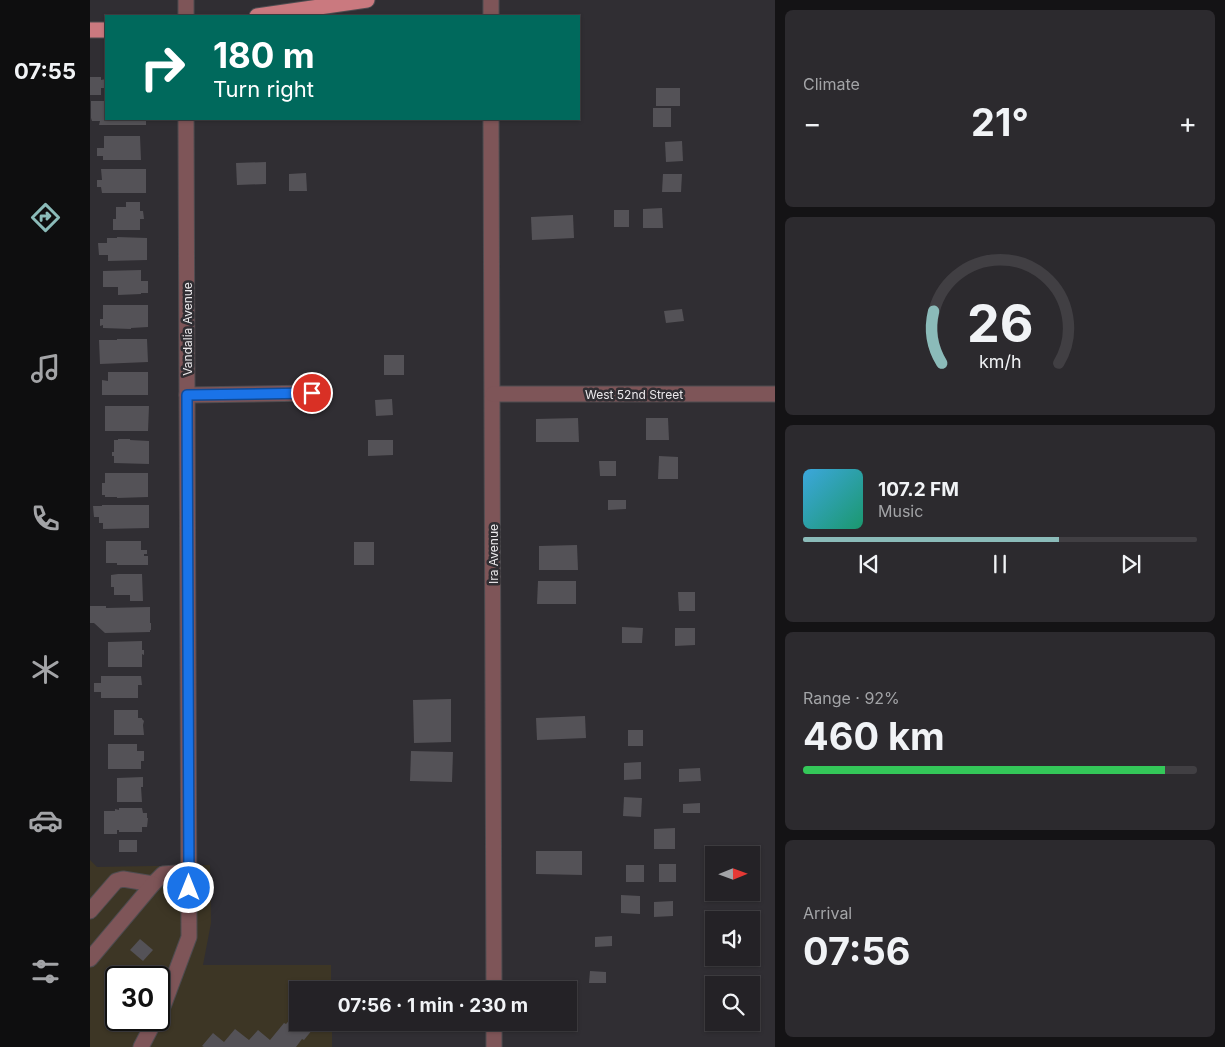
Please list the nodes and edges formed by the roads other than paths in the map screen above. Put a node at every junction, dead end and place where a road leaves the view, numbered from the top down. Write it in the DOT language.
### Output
graph roads {
  1 [pos="186,0"];
  2 [pos="367,0"];
  3 [pos="491,0"];
  4 [pos="186,15"];
  5 [pos="264,15"];
  6 [pos="491,15"];
  7 [pos="90,30"];
  8 [pos="105,30"];
  9 [pos="186,120"];
  10 [pos="491,120"];
  11 [pos="312,393"];
  12 [pos="493,394"];
  13 [pos="775,394"];
  14 [pos="187,395"];
  15 [pos="188,872"];
  16 [pos="153,884"];
  17 [pos="90,912"];
  18 [pos="90,959"];
  19 [pos="494,981"];
  20 [pos="170,988"];
  21 [pos="149,1031"];
  22 [pos="494,1031"];
  23 [pos="141,1047"];
  24 [pos="494,1047"];
  1 -- 4 [label="street"];
  2 -- 5 [label="main road"];
  3 -- 6 [label="street"];
  7 -- 8 [label="main road"];
  9 -- 14 [label="street, Vandalia Avenue"];
  10 -- 12 [label="street, Ira Avenue"];
  11 -- 14 [label="street"];
  12 -- 13 [label="street, West 52nd Street"];
  12 -- 19 [label="street, Ira Avenue"];
  14 -- 15 [label="street, Vandalia Avenue"];
  15 -- 16 [label="street"];
  15 -- 20 [label="street, Vandalia Avenue"];
  16 -- 17 [label="street"];
  16 -- 18 [label="street"];
  21 -- 23 [label="street"];
  22 -- 24 [label="street"];
}
